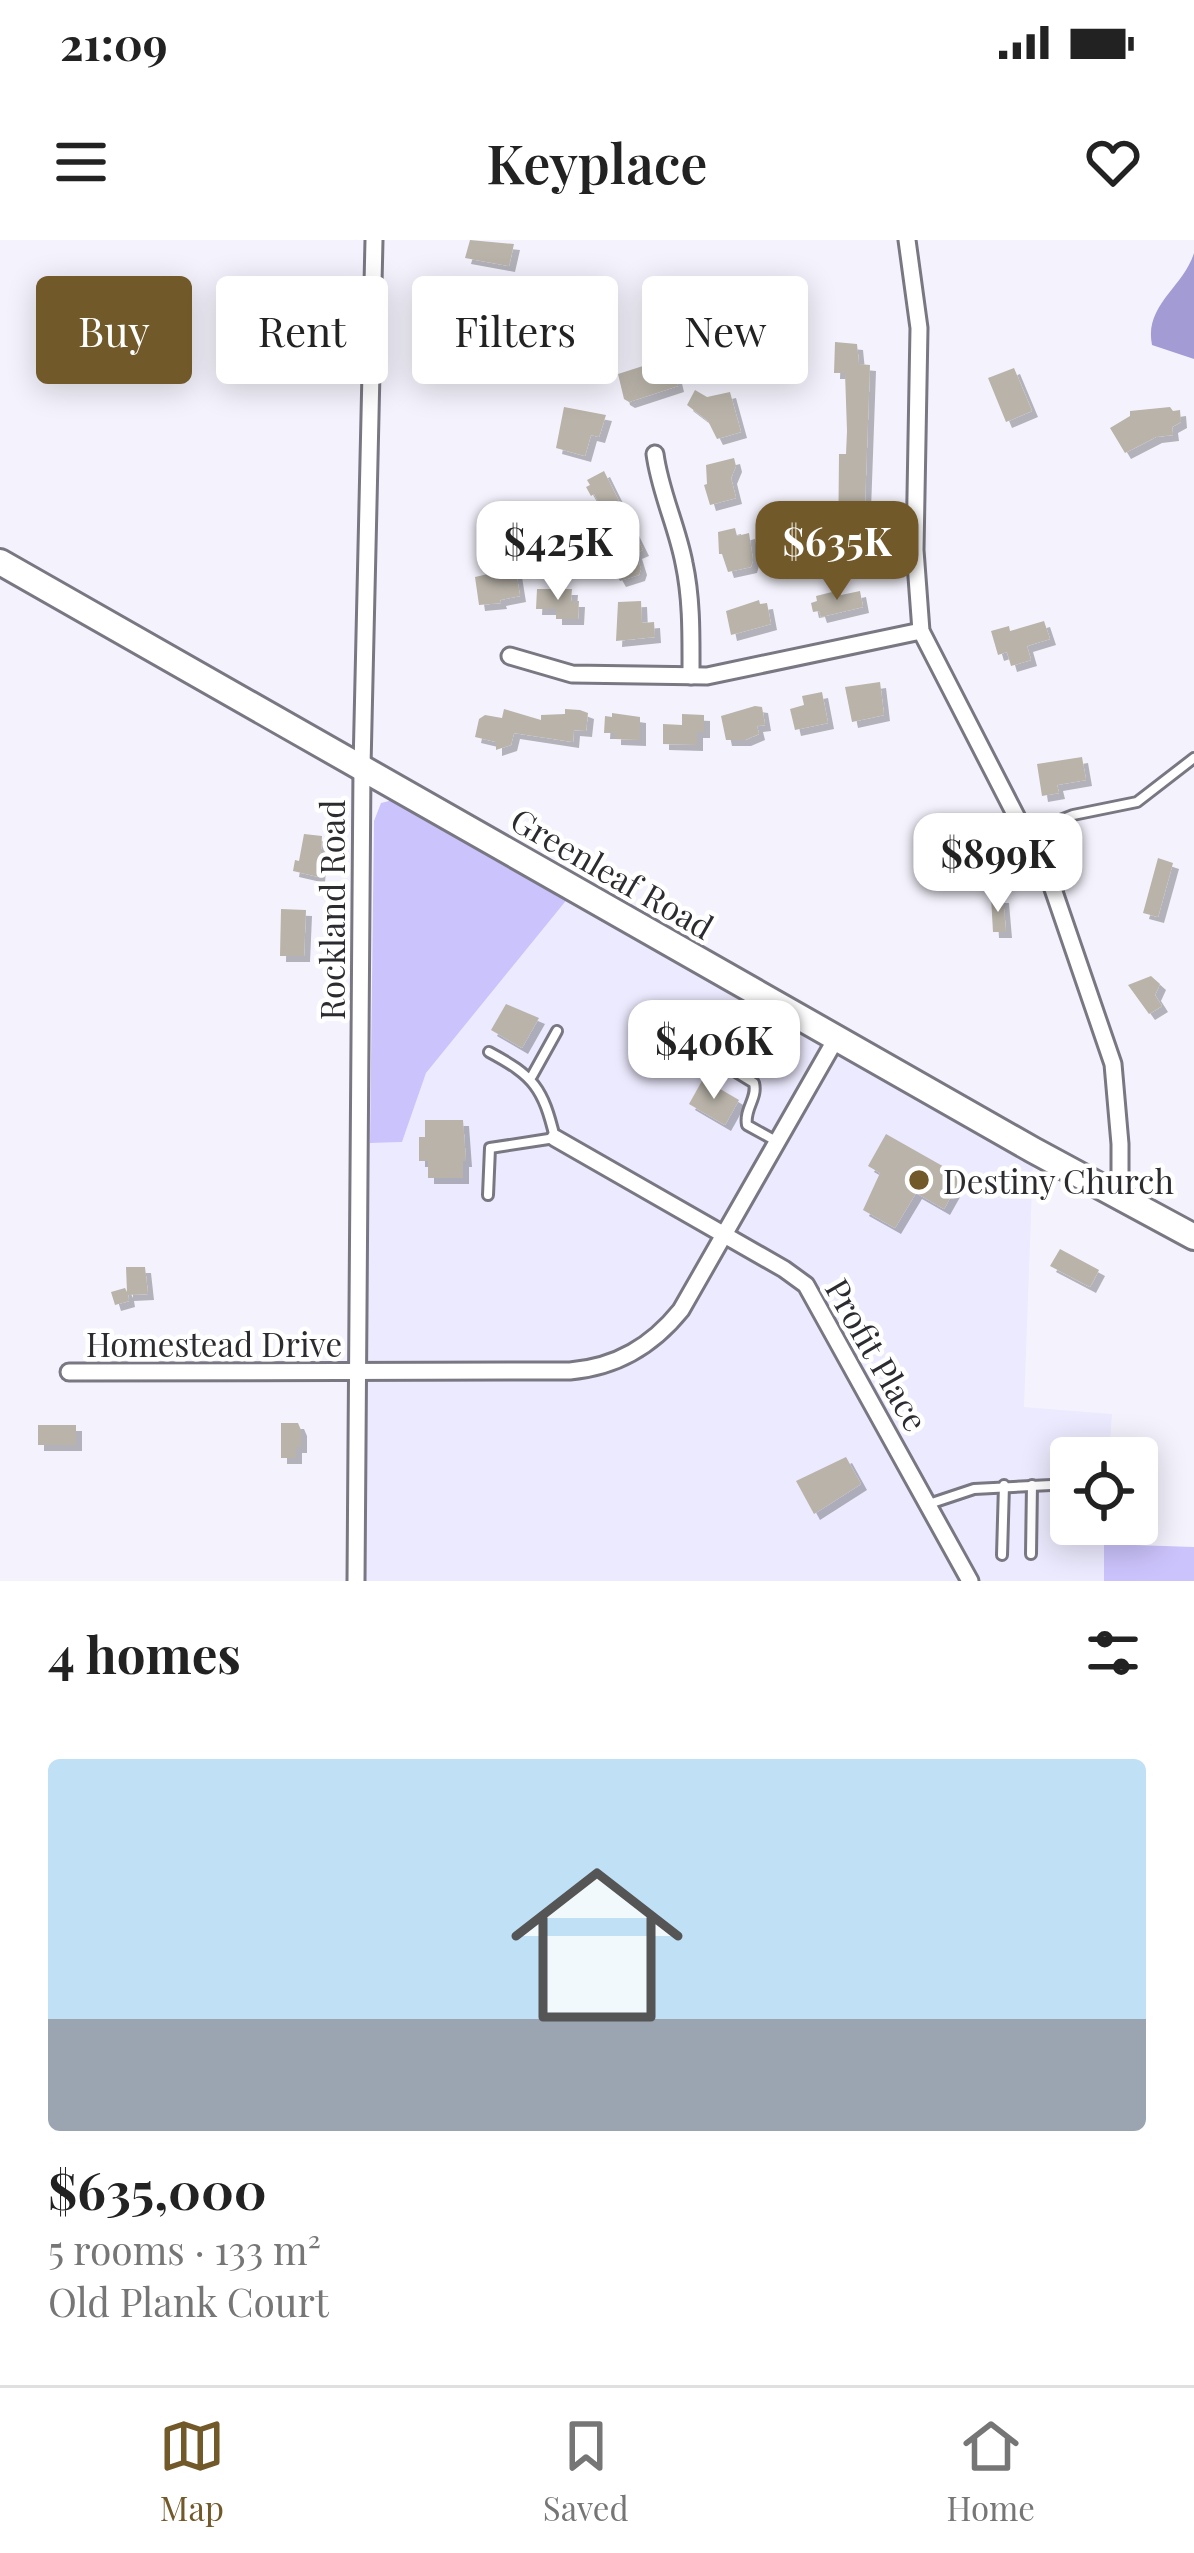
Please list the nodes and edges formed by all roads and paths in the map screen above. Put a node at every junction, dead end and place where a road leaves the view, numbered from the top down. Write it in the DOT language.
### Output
graph roads {
  1 [pos="374,240"];
  2 [pos="907,240"];
  3 [pos="655,454"];
  4 [pos="0,562"];
  5 [pos="921,631"];
  6 [pos="510,656"];
  7 [pos="691,676"];
  8 [pos="1194,758"];
  9 [pos="362,767"];
  10 [pos="1025,833"];
  11 [pos="557,1031"];
  12 [pos="837,1036"];
  13 [pos="489,1052"];
  14 [pos="718,1061"];
  15 [pos="532,1076"];
  16 [pos="555,1138"];
  17 [pos="777,1142"];
  18 [pos="1120,1194"];
  19 [pos="488,1195"];
  20 [pos="725,1235"];
  21 [pos="1194,1238"];
  22 [pos="69,1372"];
  23 [pos="359,1373"];
  24 [pos="1004,1485"];
  25 [pos="1032,1485"];
  26 [pos="1050,1485"];
  27 [pos="928,1505"];
  28 [pos="1031,1554"];
  29 [pos="1002,1556"];
  30 [pos="356,1581"];
  31 [pos="970,1581"];
  1 -- 9 [label="street, Rockland Road"];
  2 -- 5 [label="street"];
  3 -- 7 [label="street"];
  4 -- 9 [label="main road, Greenleaf Road"];
  5 -- 7 [label="street"];
  5 -- 10 [label="street"];
  6 -- 7 [label="street"];
  8 -- 10 [label="lane"];
  9 -- 12 [label="main road, Greenleaf Road"];
  9 -- 23 [label="street, Rockland Road"];
  10 -- 18 [label="street"];
  11 -- 15 [label="lane"];
  12 -- 17 [label="street, Homestead Drive"];
  12 -- 18 [label="main road, Greenleaf Road"];
  13 -- 15 [label="lane"];
  14 -- 17 [label="lane"];
  15 -- 16 [label="lane"];
  16 -- 19 [label="lane"];
  16 -- 20 [label="street, Profit Place"];
  17 -- 20 [label="street, Homestead Drive"];
  18 -- 21 [label="main road, Greenleaf Road"];
  20 -- 23 [label="street, Homestead Drive"];
  20 -- 27 [label="street, Profit Place"];
  22 -- 23 [label="street, Homestead Drive"];
  23 -- 30 [label="street, Rockland Road"];
  24 -- 25 [label="lane"];
  24 -- 27 [label="lane"];
  24 -- 29 [label="lane"];
  25 -- 26 [label="lane"];
  25 -- 28 [label="lane"];
  27 -- 31 [label="street, Profit Place"];
}
